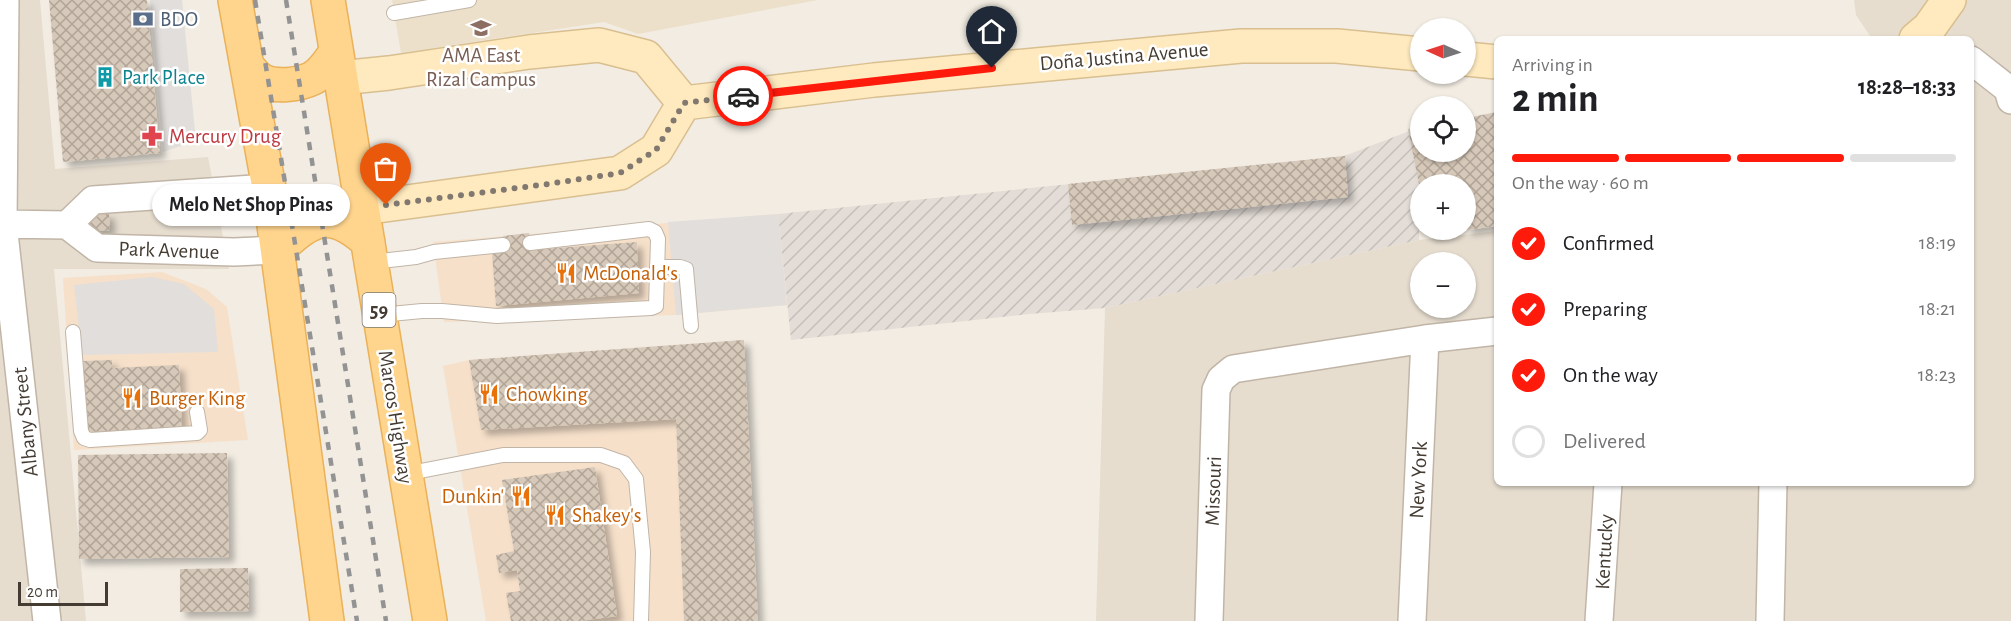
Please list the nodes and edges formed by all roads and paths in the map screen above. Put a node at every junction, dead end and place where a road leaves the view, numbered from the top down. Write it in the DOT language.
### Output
graph roads {
  1 [pos="5,0"];
  2 [pos="235,0"];
  3 [pos="328,0"];
  4 [pos="469,0"];
  5 [pos="1949,0"];
  6 [pos="394,13"];
  7 [pos="1930,35"];
  8 [pos="1410,53"];
  9 [pos="1476,60"];
  10 [pos="1494,62"];
  11 [pos="1974,63"];
  12 [pos="338,65"];
  13 [pos="247,66"];
  14 [pos="2010,93"];
  15 [pos="684,103"];
  16 [pos="269,188"];
  17 [pos="363,208"];
  18 [pos="2,224"];
  19 [pos="67,225"];
  20 [pos="530,243"];
  21 [pos="503,245"];
  22 [pos="278,250"];
  23 [pos="370,252"];
  24 [pos="657,267"];
  25 [pos="380,315"];
  26 [pos="691,326"];
  27 [pos="1494,331"];
  28 [pos="73,332"];
  29 [pos="1425,339"];
  30 [pos="197,412"];
  31 [pos="405,474"];
  32 [pos="1608,486"];
  33 [pos="1773,486"];
  34 [pos="47,621"];
  35 [pos="327,621"];
  36 [pos="430,621"];
  37 [pos="642,621"];
  38 [pos="1209,621"];
  39 [pos="1412,621"];
  40 [pos="1599,621"];
  41 [pos="1770,621"];
  1 -- 18 [label="street, Albany Street"];
  2 -- 13 [label="main road"];
  3 -- 12 [label="main road, Marcos Highway / 59"];
  4 -- 6 [label="lane"];
  5 -- 7 [label="street"];
  8 -- 15 [label="street, Doña Justina Avenue"];
  9 -- 10 [label="street"];
  11 -- 14 [label="street"];
  12 -- 13 [label="main road"];
  12 -- 15 [label="street"];
  12 -- 17 [label="main road, Marcos Highway / 59"];
  13 -- 16 [label="main road"];
  15 -- 17 [label="street"];
  16 -- 19 [label="street"];
  16 -- 22 [label="main road"];
  17 -- 23 [label="main road, Marcos Highway / 59"];
  18 -- 19 [label="street"];
  18 -- 34 [label="street, Albany Street"];
  19 -- 22 [label="street, Park Avenue"];
  20 -- 24 [label="lane"];
  21 -- 23 [label="lane"];
  22 -- 23 [label="main road"];
  22 -- 35 [label="main road"];
  23 -- 25 [label="main road, Marcos Highway / 59"];
  24 -- 25 [label="lane"];
  24 -- 26 [label="lane"];
  25 -- 31 [label="main road, Marcos Highway / 59"];
  27 -- 29 [label="street"];
  28 -- 30 [label="lane"];
  29 -- 38 [label="street, Missouri"];
  29 -- 39 [label="street, New York"];
  31 -- 36 [label="main road, Marcos Highway / 59"];
  31 -- 37 [label="lane"];
  32 -- 40 [label="street, Kentucky"];
  33 -- 41 [label="street"];
}
